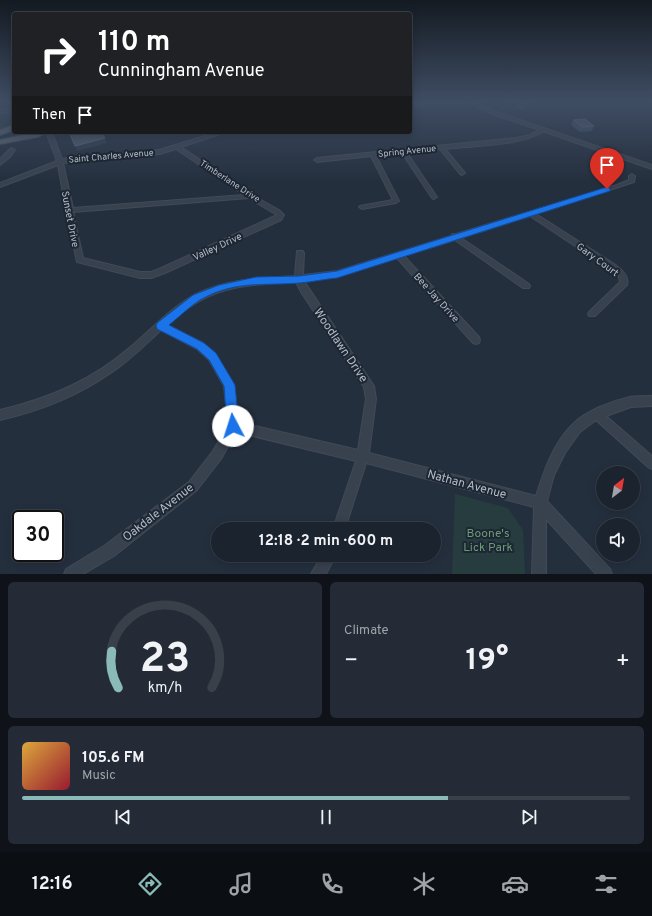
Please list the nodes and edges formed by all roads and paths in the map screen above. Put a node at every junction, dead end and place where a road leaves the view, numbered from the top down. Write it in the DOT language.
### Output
graph roads {
  1 [pos="12,128"];
  2 [pos="537,128"];
  3 [pos="543,130"];
  4 [pos="0,133"];
  5 [pos="33,134"];
  6 [pos="50,134"];
  7 [pos="217,134"];
  8 [pos="0,137"];
  9 [pos="0,142"];
  10 [pos="0,146"];
  11 [pos="177,147"];
  12 [pos="442,148"];
  13 [pos="12,150"];
  14 [pos="404,152"];
  15 [pos="373,155"];
  16 [pos="317,160"];
  17 [pos="60,162"];
  18 [pos="0,163"];
  19 [pos="652,167"];
  20 [pos="462,173"];
  21 [pos="632,176"];
  22 [pos="0,185"];
  23 [pos="250,196"];
  24 [pos="434,196"];
  25 [pos="362,207"];
  26 [pos="70,210"];
  27 [pos="531,214"];
  28 [pos="281,215"];
  29 [pos="454,236"];
  30 [pos="300,253"];
  31 [pos="398,254"];
  32 [pos="151,275"];
  33 [pos="299,280"];
  34 [pos="526,286"];
  35 [pos="592,314"];
  36 [pos="161,326"];
  37 [pos="476,340"];
  38 [pos="652,401"];
  39 [pos="596,414"];
  40 [pos="0,415"];
  41 [pos="233,426"];
  42 [pos="363,457"];
  43 [pos="652,462"];
  44 [pos="540,503"];
  45 [pos="341,522"];
  46 [pos="326,562"];
  47 [pos="71,574"];
  48 [pos="318,574"];
  49 [pos="539,574"];
  50 [pos="605,574"];
  1 -- 4 [label="main road"];
  2 -- 3 [label="street"];
  3 -- 12 [label="street, Spring Avenue"];
  3 -- 19 [label="street"];
  5 -- 8 [label="main road"];
  5 -- 9 [label="main road"];
  5 -- 13 [label="main road"];
  6 -- 17 [label="street, Sunset Drive"];
  7 -- 11 [label="street, Saint Charles Avenue"];
  10 -- 13 [label="main road"];
  11 -- 17 [label="street, Saint Charles Avenue"];
  11 -- 23 [label="street, Timberlane Drive"];
  12 -- 14 [label="street, Spring Avenue"];
  12 -- 20 [label="street"];
  13 -- 18 [label="street"];
  14 -- 15 [label="street, Spring Avenue"];
  14 -- 24 [label="street"];
  15 -- 16 [label="street, Spring Avenue"];
  15 -- 25 [label="street"];
  17 -- 22 [label="street, Saint Charles Avenue"];
  17 -- 26 [label="street, Sunset Drive"];
  21 -- 27 [label="street"];
  23 -- 26 [label="street"];
  23 -- 28 [label="street, Timberlane Drive"];
  26 -- 32 [label="street, Sunset Drive"];
  27 -- 29 [label="street"];
  27 -- 35 [label="street, Gary Court"];
  28 -- 32 [label="street, Valley Drive"];
  29 -- 31 [label="street"];
  29 -- 34 [label="street"];
  30 -- 33 [label="street"];
  31 -- 33 [label="street"];
  31 -- 37 [label="street, Bee Jay Drive"];
  33 -- 36 [label="street"];
  33 -- 42 [label="street, Woodlawn Drive"];
  36 -- 40 [label="street"];
  36 -- 41 [label="street"];
  38 -- 39 [label="street"];
  39 -- 43 [label="street"];
  39 -- 44 [label="street"];
  41 -- 42 [label="street, Nathan Avenue"];
  41 -- 47 [label="street, Oakdale Avenue"];
  42 -- 44 [label="street, Nathan Avenue"];
  42 -- 45 [label="street, Woodlawn Drive"];
  44 -- 49 [label="street"];
  44 -- 50 [label="street"];
  46 -- 48 [label="street"];
}
